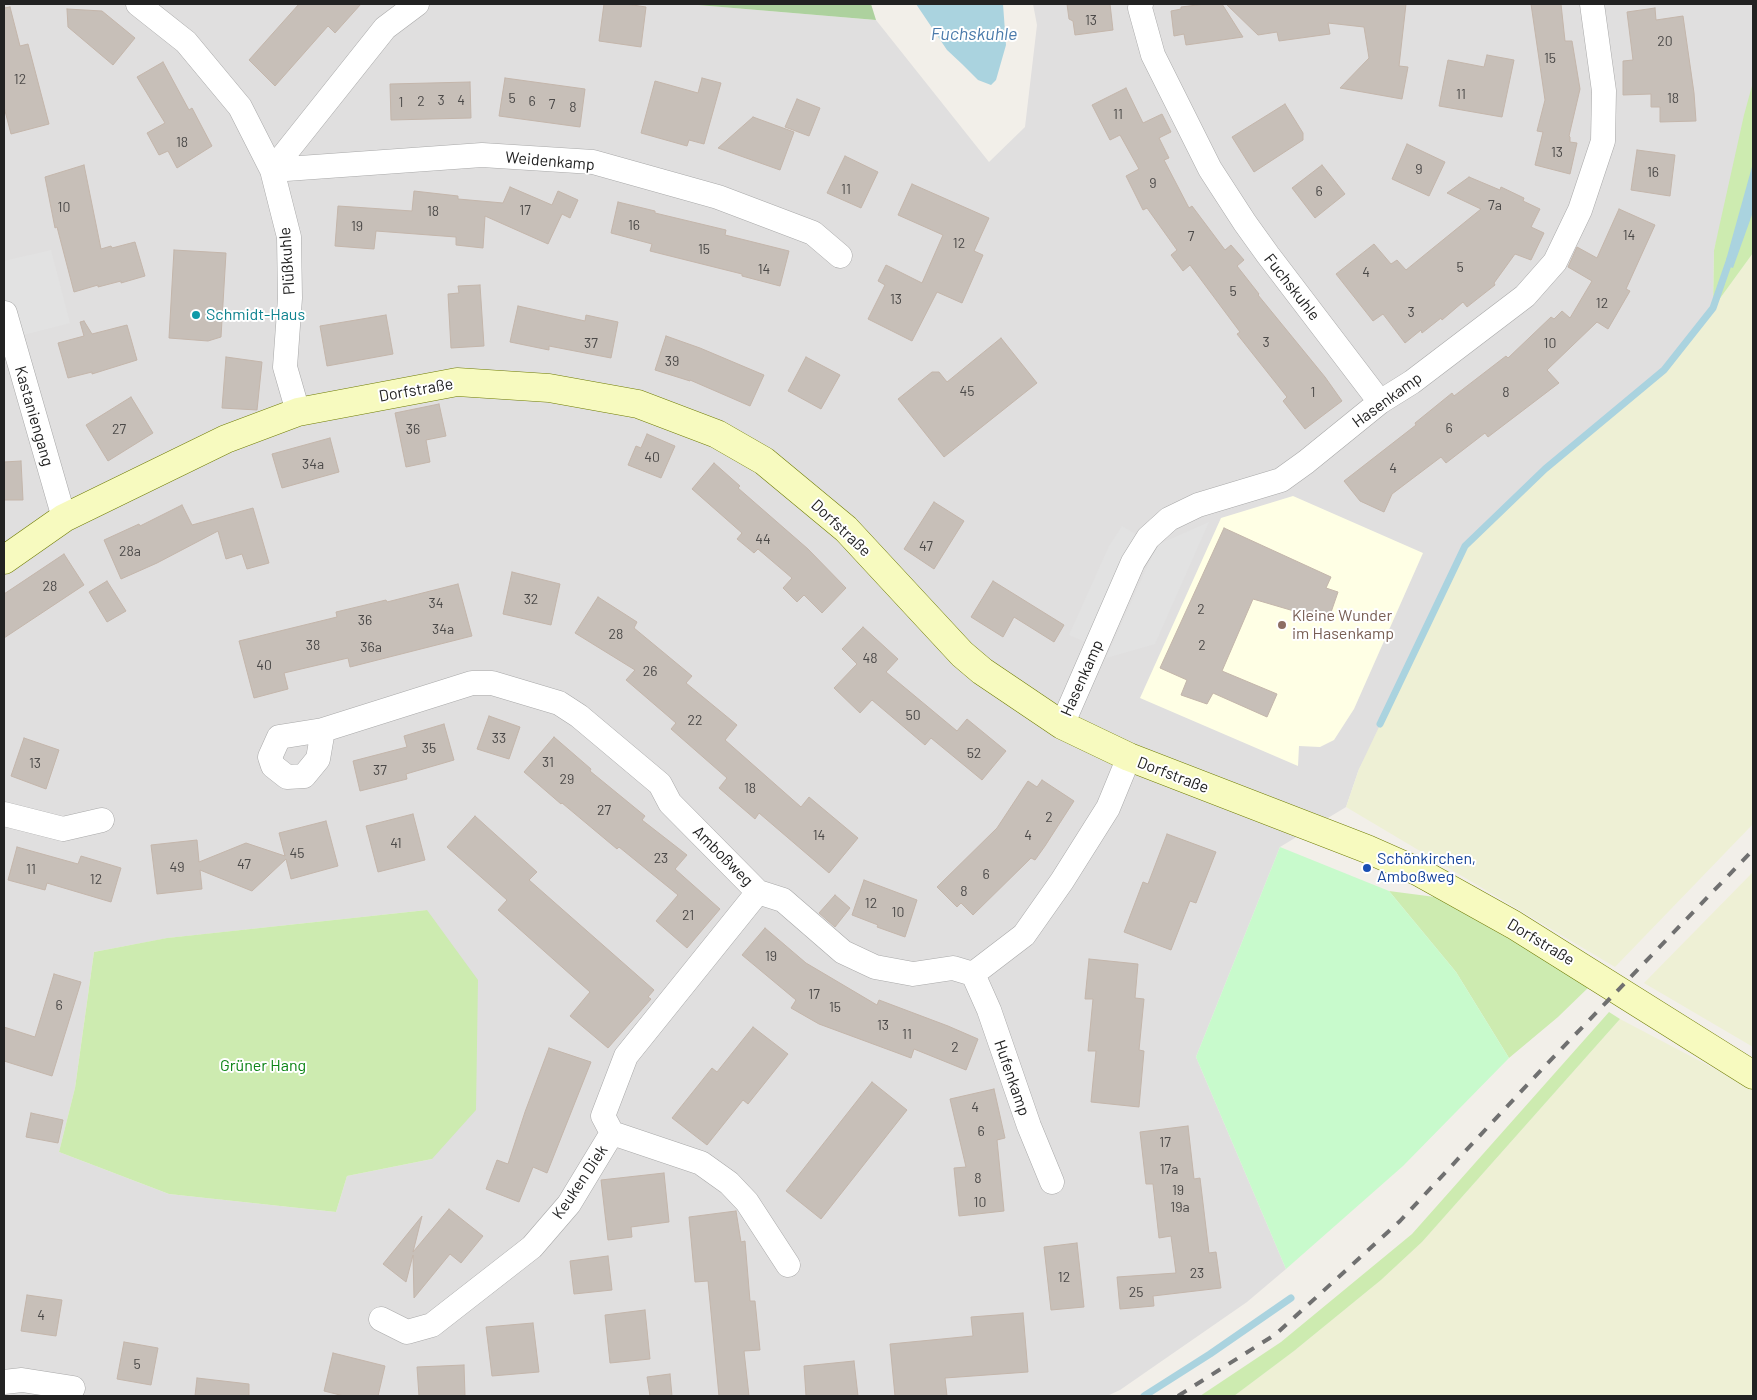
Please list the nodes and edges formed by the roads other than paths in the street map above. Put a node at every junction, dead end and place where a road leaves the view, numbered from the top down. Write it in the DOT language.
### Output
graph roads {
  1 [pos="138,4"];
  2 [pos="417,4"];
  3 [pos="1141,4"];
  4 [pos="1592,4"];
  5 [pos="272,170"];
  6 [pos="840,256"];
  7 [pos="5,313"];
  8 [pos="1380,402"];
  9 [pos="298,412"];
  10 [pos="64,518"];
  11 [pos="4,560"];
  12 [pos="1062,725"];
  13 [pos="323,730"];
  14 [pos="1129,757"];
  15 [pos="4,814"];
  16 [pos="102,820"];
  17 [pos="758,892"];
  18 [pos="973,974"];
  19 [pos="1753,1075"];
  20 [pos="612,1133"];
  21 [pos="1052,1182"];
  22 [pos="788,1265"];
  23 [pos="381,1319"];
  24 [pos="4,1382"];
  25 [pos="72,1388"];
  1 -- 5 [label="street, Plüßkuhle"];
  2 -- 5 [label="street"];
  3 -- 8 [label="street, Fuchskuhle"];
  4 -- 8 [label="street, Hasenkamp"];
  5 -- 6 [label="street, Weidenkamp"];
  5 -- 9 [label="street, Plüßkuhle"];
  7 -- 10 [label="street, Kastaniengang"];
  8 -- 12 [label="street, Hasenkamp"];
  9 -- 10 [label="street, Dorfstraße"];
  9 -- 12 [label="street, Dorfstraße"];
  10 -- 11 [label="street, Dorfstraße"];
  12 -- 14 [label="street, Dorfstraße"];
  13 -- 17 [label="street, Amboßweg"];
  14 -- 18 [label="street"];
  14 -- 19 [label="street, Dorfstraße"];
  15 -- 16 [label="street"];
  17 -- 18 [label="street, Amboßweg"];
  17 -- 20 [label="street, Keuken Diek"];
  18 -- 21 [label="street, Hufenkamp"];
  20 -- 22 [label="street"];
  20 -- 23 [label="street, Keuken Diek"];
  24 -- 25 [label="street"];
}
